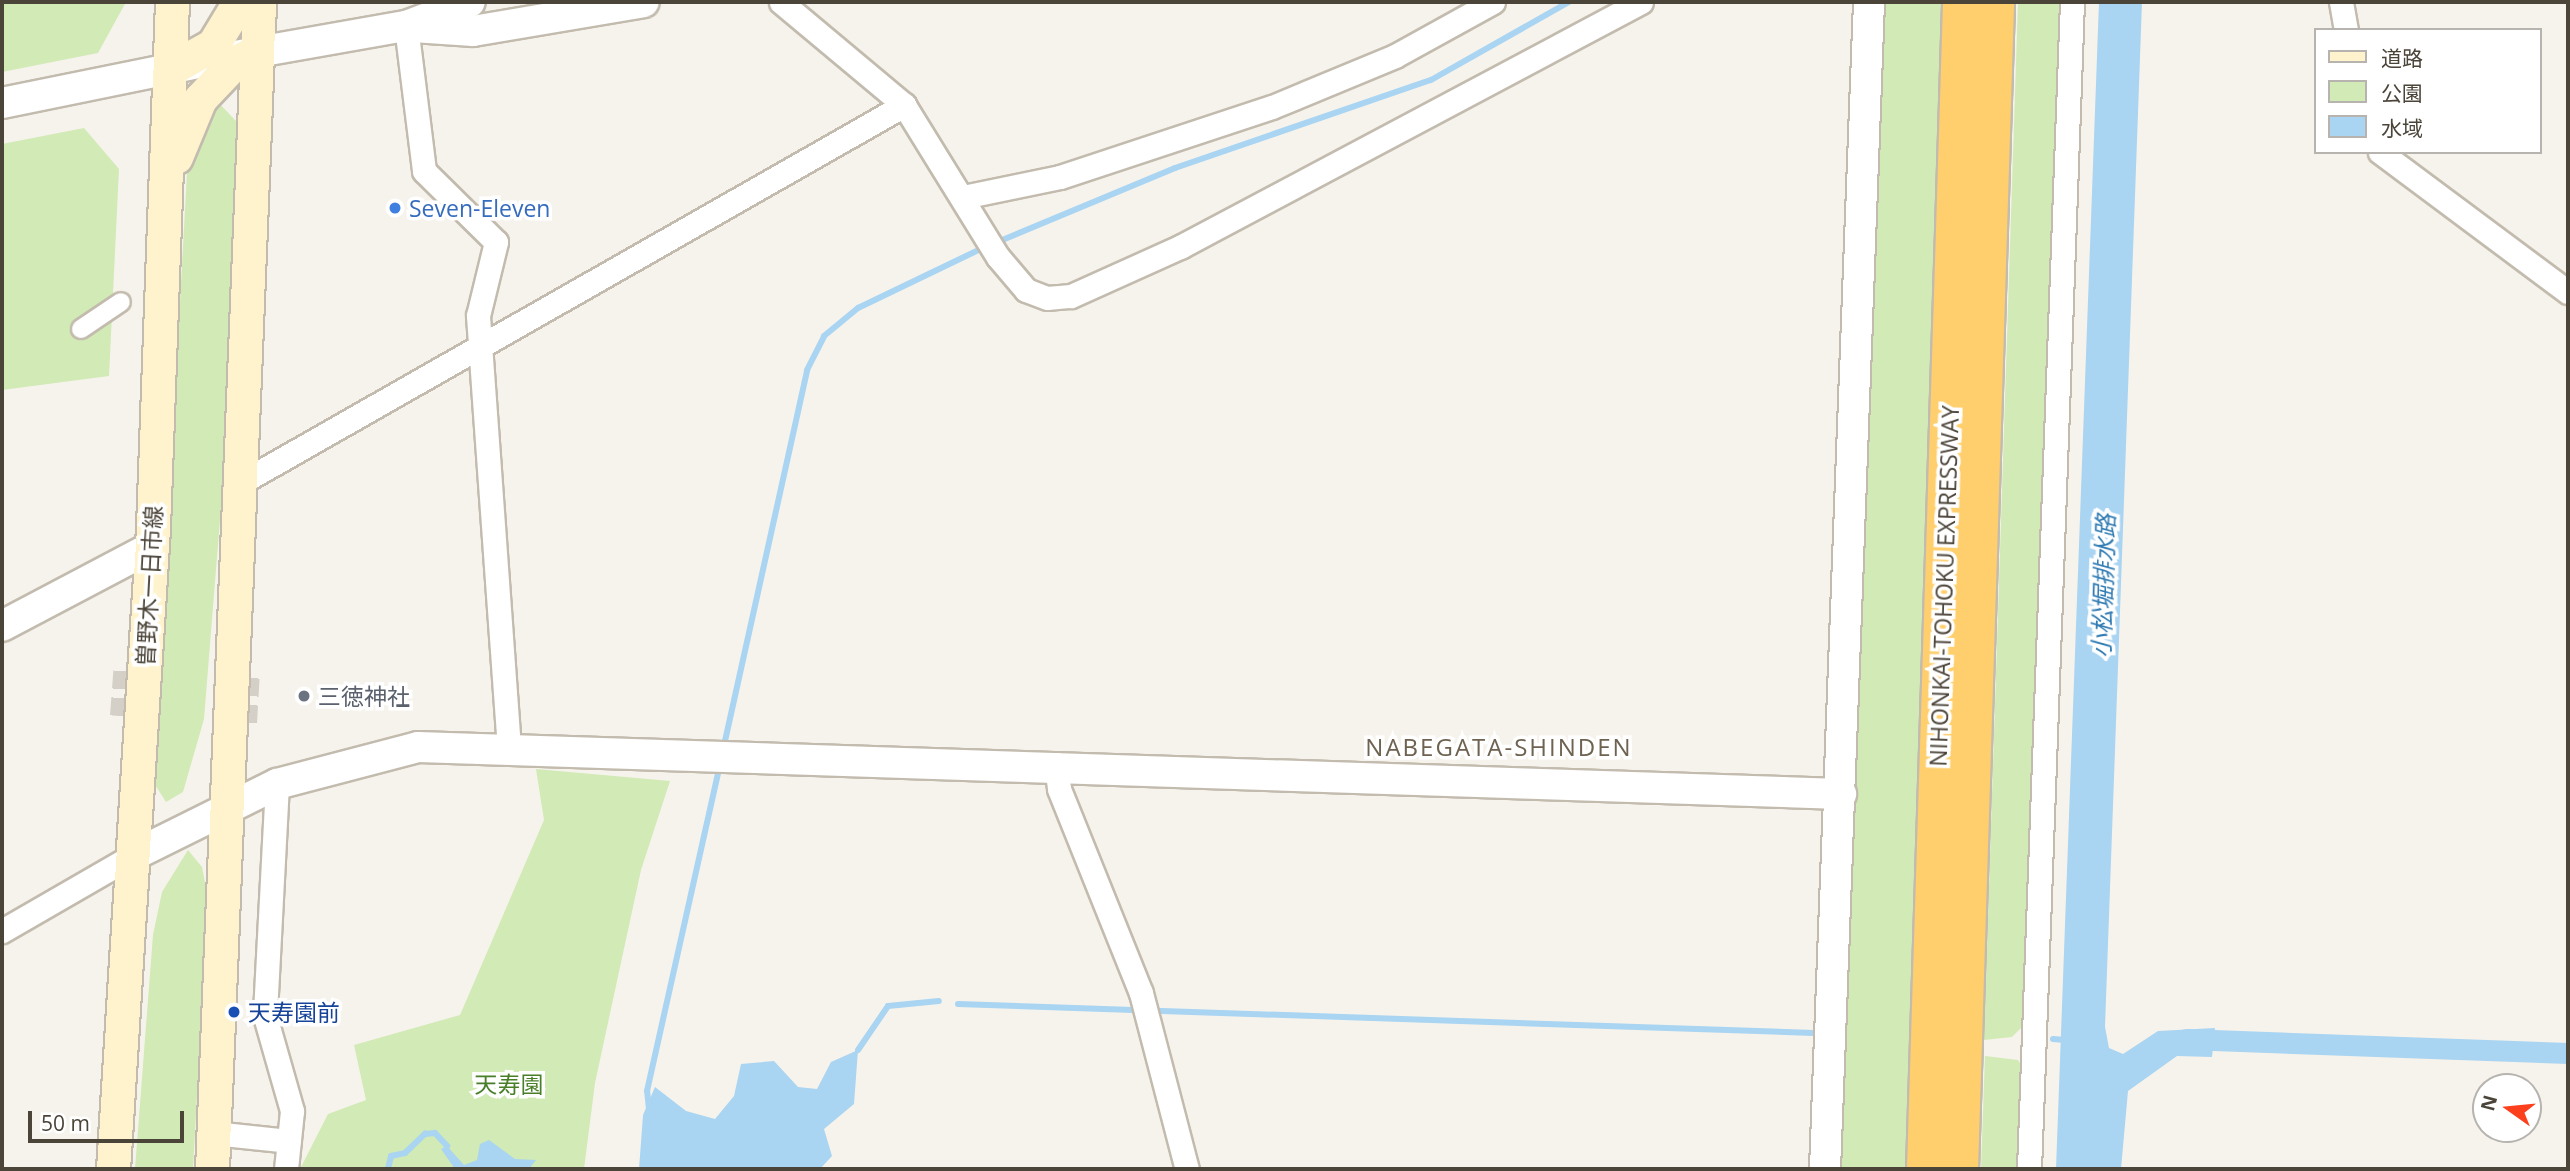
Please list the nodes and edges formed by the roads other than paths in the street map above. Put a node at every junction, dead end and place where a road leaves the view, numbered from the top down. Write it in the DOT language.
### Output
graph roads {
  1 [pos="172,2"];
  2 [pos="239,2"];
  3 [pos="259,2"];
  4 [pos="470,2"];
  5 [pos="644,2"];
  6 [pos="780,2"];
  7 [pos="1493,2"];
  8 [pos="1641,2"];
  9 [pos="1869,2"];
  10 [pos="1962,2"];
  11 [pos="1995,2"];
  12 [pos="2073,2"];
  13 [pos="2341,2"];
  14 [pos="406,26"];
  15 [pos="2346,28"];
  16 [pos="256,52"];
  17 [pos="170,69"];
  18 [pos="2,103"];
  19 [pos="904,105"];
  20 [pos="2383,154"];
  21 [pos="165,181"];
  22 [pos="965,201"];
  23 [pos="2568,292"];
  24 [pos="121,302"];
  25 [pos="81,329"];
  26 [pos="481,345"];
  27 [pos="242,481"];
  28 [pos="152,547"];
  29 [pos="2,626"];
  30 [pos="509,751"];
  31 [pos="1056,764"];
  32 [pos="277,784"];
  33 [pos="1841,794"];
  34 [pos="224,807"];
  35 [pos="132,856"];
  36 [pos="2,931"];
  37 [pos="213,1133"];
  38 [pos="289,1141"];
  39 [pos="113,1169"];
  40 [pos="212,1169"];
  41 [pos="286,1169"];
  42 [pos="1187,1169"];
  43 [pos="1825,1169"];
  44 [pos="1926,1169"];
  45 [pos="1959,1169"];
  46 [pos="2029,1169"];
  1 -- 17 [label="main road, 曽野木一日市線"];
  2 -- 17 [label="main road"];
  3 -- 16 [label="main road"];
  4 -- 14 [label="street"];
  5 -- 14 [label="street"];
  6 -- 19 [label="street"];
  7 -- 22 [label="street"];
  8 -- 22 [label="street"];
  9 -- 33 [label="street"];
  10 -- 44 [label="highway, NIHONKAI-TOHOKU EXPRESSWAY"];
  11 -- 45 [label="highway, NIHONKAI-TOHOKU EXPRESSWAY"];
  12 -- 46 [label="street"];
  13 -- 15 [label="street"];
  14 -- 16 [label="street"];
  14 -- 26 [label="street"];
  16 -- 17 [label="street"];
  16 -- 21 [label="main road"];
  16 -- 27 [label="main road"];
  17 -- 18 [label="street"];
  17 -- 21 [label="main road, 曽野木一日市線"];
  19 -- 22 [label="street"];
  19 -- 26 [label="street"];
  20 -- 23 [label="street"];
  21 -- 28 [label="main road, 曽野木一日市線"];
  24 -- 25 [label="street"];
  26 -- 27 [label="street"];
  26 -- 30 [label="street"];
  27 -- 34 [label="main road"];
  28 -- 29 [label="street"];
  28 -- 35 [label="main road, 曽野木一日市線"];
  30 -- 31 [label="street"];
  30 -- 32 [label="street"];
  31 -- 33 [label="street"];
  31 -- 42 [label="street"];
  32 -- 34 [label="street"];
  32 -- 38 [label="street"];
  33 -- 43 [label="street"];
  34 -- 35 [label="street"];
  34 -- 37 [label="main road"];
  35 -- 36 [label="street"];
  35 -- 39 [label="main road, 曽野木一日市線"];
  37 -- 38 [label="street"];
  37 -- 40 [label="main road"];
  38 -- 41 [label="street"];
}
